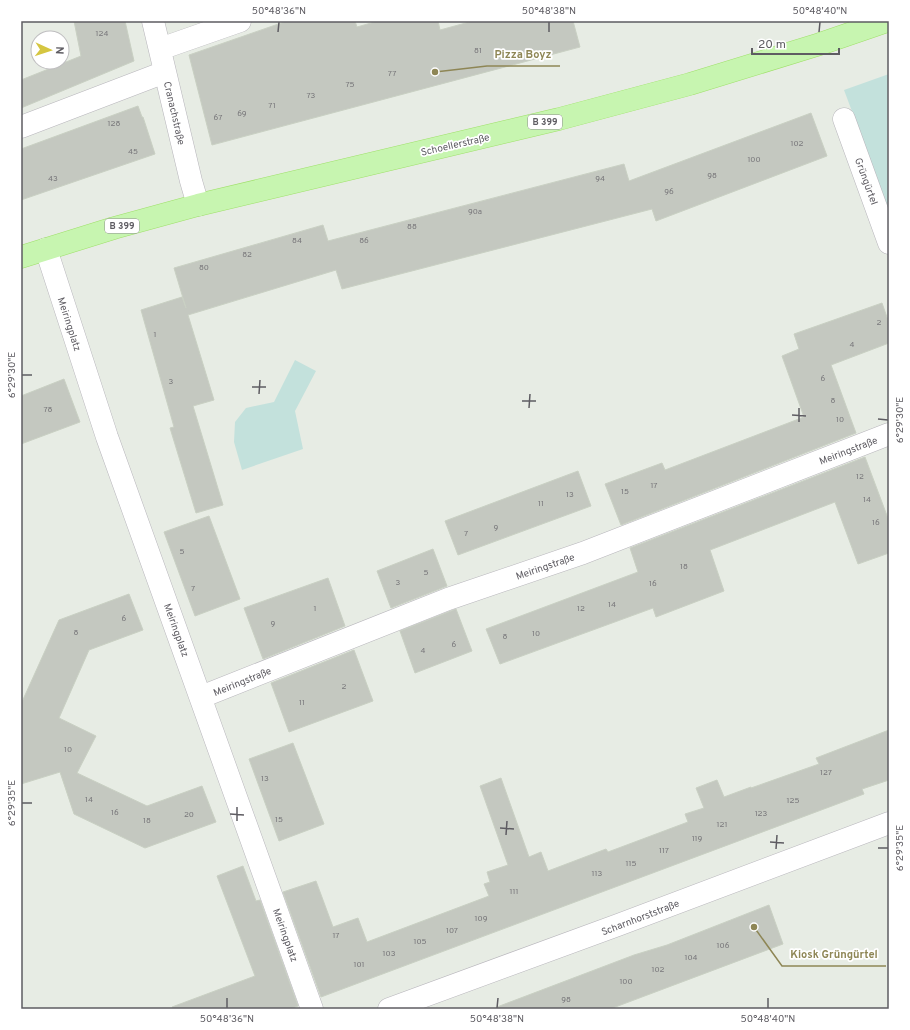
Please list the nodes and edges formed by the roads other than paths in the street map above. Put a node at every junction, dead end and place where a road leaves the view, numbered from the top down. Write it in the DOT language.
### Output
graph roads {
  1 [pos="153,21"];
  2 [pos="240,21"];
  3 [pos="887,21"];
  4 [pos="160,49"];
  5 [pos="166,72"];
  6 [pos="844,118"];
  7 [pos="21,127"];
  8 [pos="198,205"];
  9 [pos="889,243"];
  10 [pos="46,249"];
  11 [pos="21,257"];
  12 [pos="889,434"];
  13 [pos="201,697"];
  14 [pos="889,823"];
  15 [pos="312,1009"];
  16 [pos="389,1009"];
  1 -- 4 [label="street, Cranachstraße"];
  2 -- 4 [label="street"];
  3 -- 8 [label="main road, Schoellerstraße / B 399"];
  4 -- 5 [label="street, Cranachstraße"];
  5 -- 7 [label="street"];
  5 -- 8 [label="street, Cranachstraße"];
  6 -- 9 [label="street, Grüngürtel"];
  8 -- 10 [label="main road, Schoellerstraße / B 399"];
  10 -- 11 [label="main road, Schoellerstraße / B 399"];
  10 -- 13 [label="street, Meiringplatz"];
  12 -- 13 [label="street, Meiringstraße"];
  13 -- 15 [label="street, Meiringplatz"];
  14 -- 16 [label="street, Scharnhorststraße"];
}
